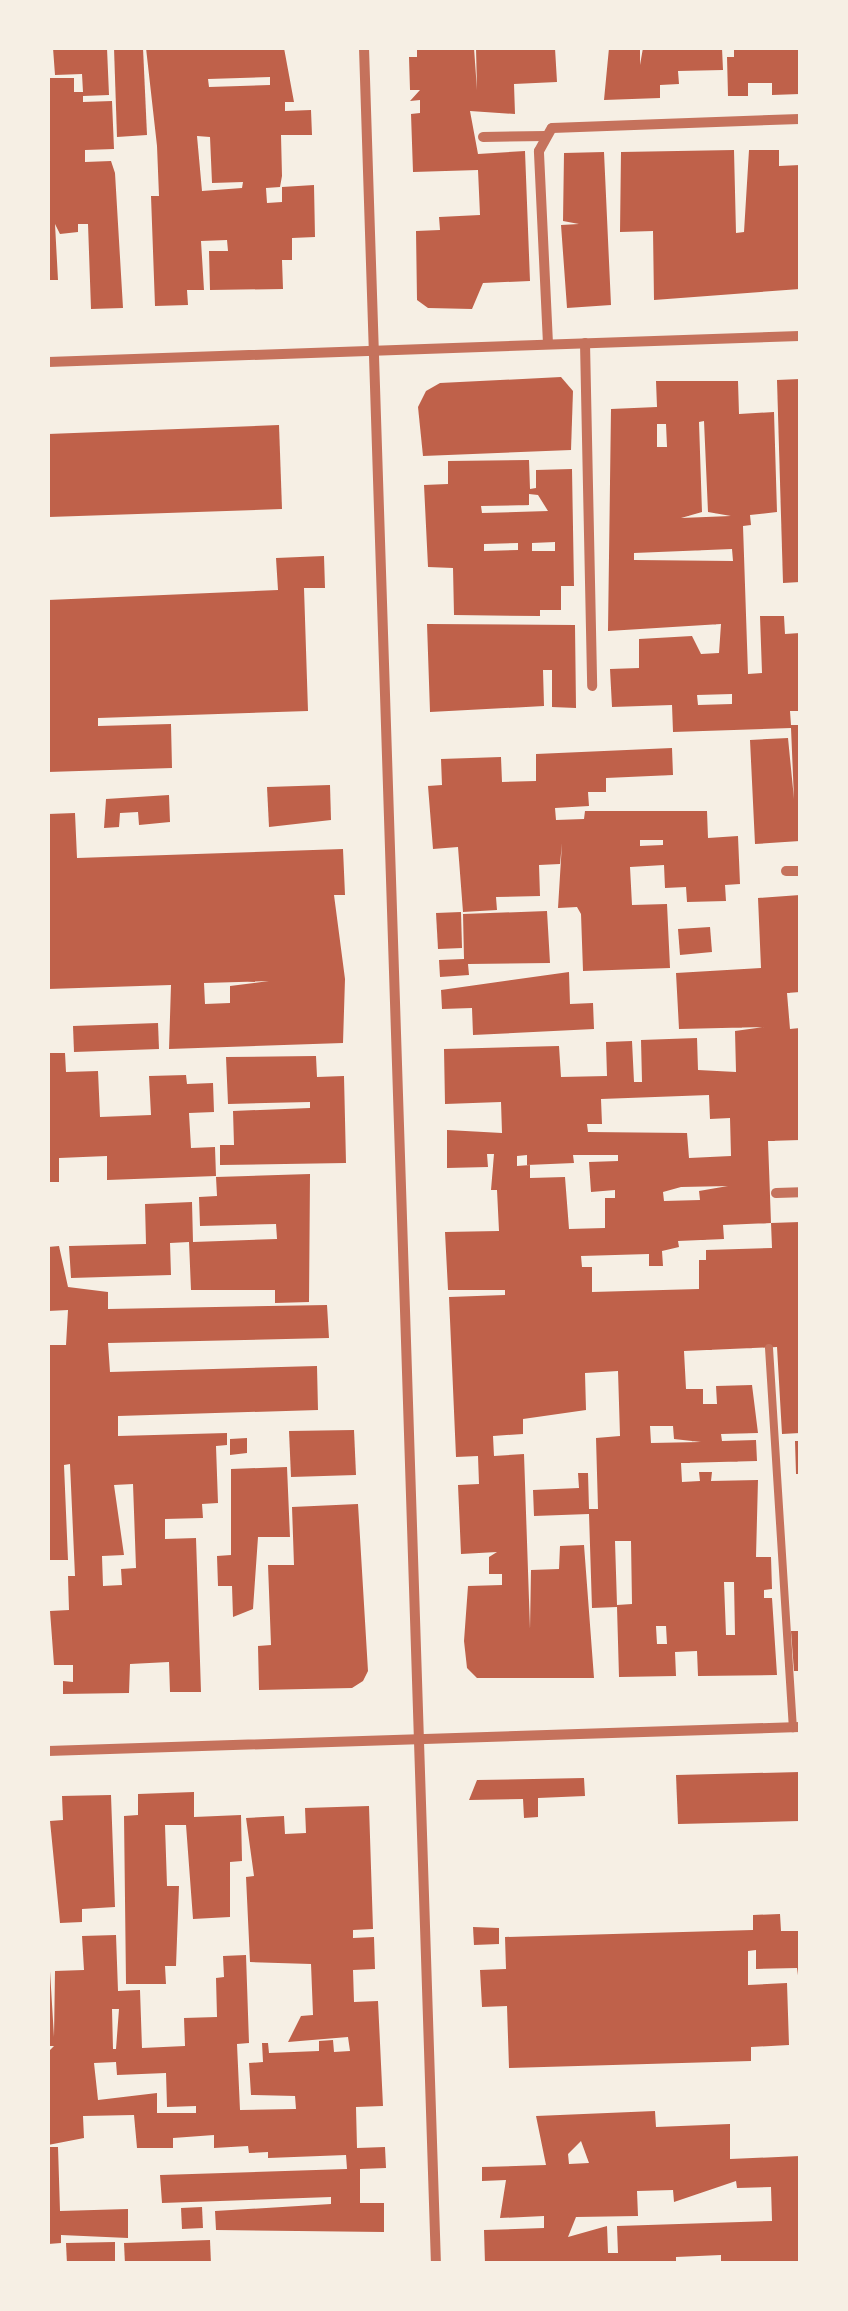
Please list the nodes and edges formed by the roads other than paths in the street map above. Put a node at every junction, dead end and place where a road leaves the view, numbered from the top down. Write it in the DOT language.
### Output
graph roads {
  1 [pos="364,48"];
  2 [pos="800,118"];
  3 [pos="546,136"];
  4 [pos="483,137"];
  5 [pos="800,336"];
  6 [pos="585,343"];
  7 [pos="548,344"];
  8 [pos="373,350"];
  9 [pos="48,362"];
  10 [pos="592,686"];
  11 [pos="786,871"];
  12 [pos="800,871"];
  13 [pos="800,1192"];
  14 [pos="776,1193"];
  15 [pos="769,1348"];
  16 [pos="797,1727"];
  17 [pos="419,1743"];
  18 [pos="48,1750"];
  19 [pos="436,2264"];
  1 -- 8 [label="street"];
  2 -- 3 [label="street"];
  3 -- 4 [label="street"];
  3 -- 7 [label="street"];
  5 -- 6 [label="street"];
  6 -- 7 [label="street"];
  6 -- 10 [label="street"];
  7 -- 8 [label="street"];
  8 -- 9 [label="street"];
  8 -- 17 [label="street"];
  11 -- 12 [label="street"];
  13 -- 14 [label="street"];
  15 -- 16 [label="lane"];
  16 -- 17 [label="street"];
  17 -- 18 [label="street"];
  17 -- 19 [label="street"];
}
